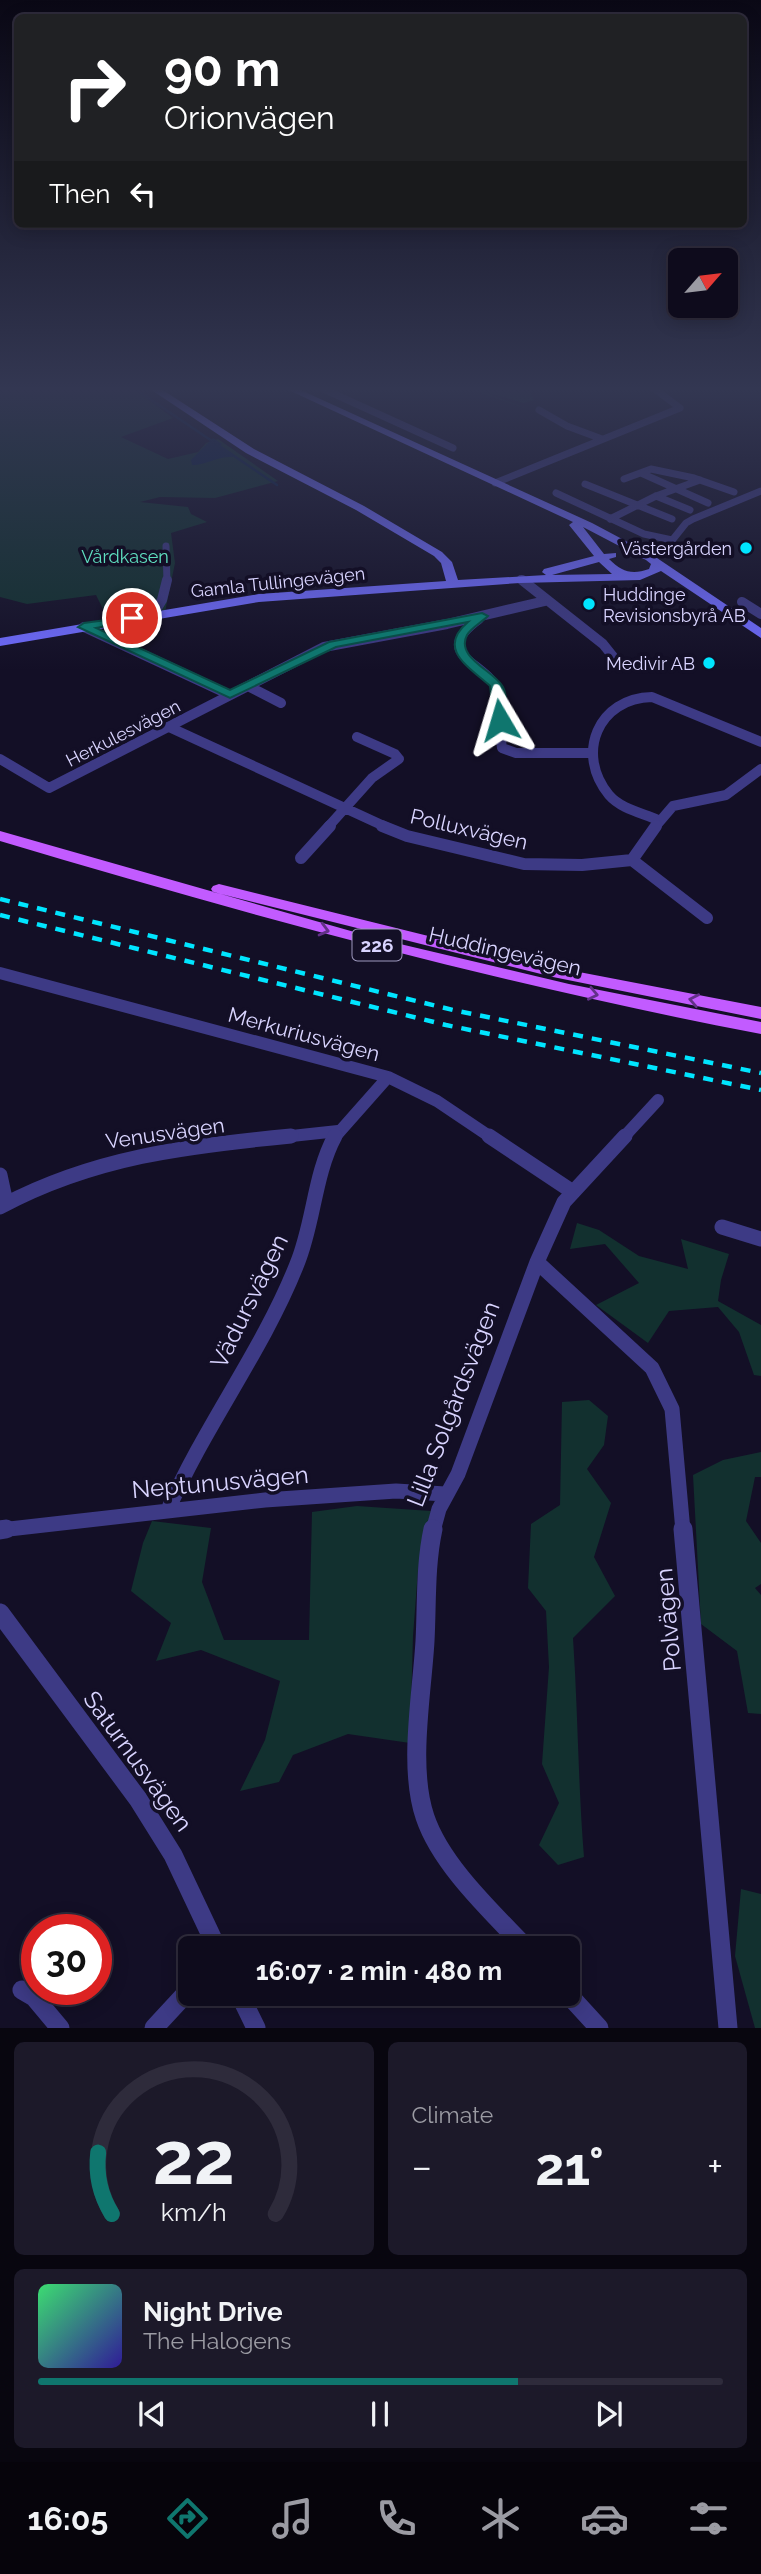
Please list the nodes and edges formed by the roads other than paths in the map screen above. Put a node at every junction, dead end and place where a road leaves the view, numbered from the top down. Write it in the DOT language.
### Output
graph roads {
  1 [pos="309,482"];
  2 [pos="495,482"];
  3 [pos="660,482"];
  4 [pos="696,482"];
  5 [pos="705,482"];
  6 [pos="584,484"];
  7 [pos="676,489"];
  8 [pos="761,491"];
  9 [pos="734,492"];
  10 [pos="556,494"];
  11 [pos="656,496"];
  12 [pos="708,503"];
  13 [pos="638,505"];
  14 [pos="552,509"];
  15 [pos="690,510"];
  16 [pos="610,519"];
  17 [pos="672,519"];
  18 [pos="672,540"];
  19 [pos="166,546"];
  20 [pos="642,555"];
  21 [pos="601,557"];
  22 [pos="656,565"];
  23 [pos="631,577"];
  24 [pos="520,579"];
  25 [pos="453,584"];
  26 [pos="545,601"];
  27 [pos="742,602"];
  28 [pos="726,611"];
  29 [pos="761,614"];
  30 [pos="153,615"];
  31 [pos="482,616"];
  32 [pos="84,627"];
  33 [pos="761,634"];
  34 [pos="0,642"];
  35 [pos="615,659"];
  36 [pos="248,686"];
  37 [pos="230,695"];
  38 [pos="281,703"];
  39 [pos="169,727"];
  40 [pos="357,737"];
  41 [pos="761,742"];
  42 [pos="592,753"];
  43 [pos="0,759"];
  44 [pos="761,769"];
  45 [pos="343,808"];
  46 [pos="658,820"];
  47 [pos="0,824"];
  48 [pos="0,836"];
  49 [pos="302,858"];
  50 [pos="632,860"];
  51 [pos="707,918"];
  52 [pos="0,974"];
  53 [pos="761,1013"];
  54 [pos="761,1028"];
  55 [pos="388,1077"];
  56 [pos="659,1100"];
  57 [pos="338,1131"];
  58 [pos="0,1175"];
  59 [pos="573,1192"];
  60 [pos="3,1205"];
  61 [pos="722,1227"];
  62 [pos="761,1240"];
  63 [pos="537,1262"];
  64 [pos="445,1494"];
  65 [pos="167,1510"];
  66 [pos="0,1530"];
  67 [pos="0,1614"];
  68 [pos="212,1936"];
  69 [pos="516,1936"];
  70 [pos="178,2002"];
  71 [pos="41,2005"];
  72 [pos="245,2006"];
  73 [pos="579,2006"];
  74 [pos="60,2028"];
  75 [pos="154,2028"];
  76 [pos="256,2028"];
  77 [pos="599,2028"];
  78 [pos="728,2028"];
  1 -- 25 [label="street"];
  2 -- 14 [label="street"];
  3 -- 7 [label="street"];
  4 -- 7 [label="street"];
  5 -- 9 [label="street"];
  6 -- 13 [label="street"];
  7 -- 11 [label="street"];
  7 -- 12 [label="street"];
  8 -- 18 [label="street"];
  10 -- 16 [label="street"];
  11 -- 13 [label="street"];
  11 -- 15 [label="street"];
  13 -- 16 [label="street"];
  13 -- 17 [label="street"];
  14 -- 20 [label="street"];
  14 -- 21 [label="street"];
  16 -- 18 [label="street"];
  18 -- 20 [label="street"];
  19 -- 30 [label="street"];
  20 -- 21 [label="street, Gamla Tullingevägen"];
  20 -- 22 [label="street"];
  21 -- 23 [label="street"];
  21 -- 24 [label="street, Gamla Tullingevägen"];
  22 -- 23 [label="street"];
  22 -- 28 [label="street"];
  23 -- 24 [label="street, Gamla Tullingevägen"];
  23 -- 28 [label="street"];
  24 -- 25 [label="street, Gamla Tullingevägen"];
  24 -- 26 [label="street"];
  25 -- 30 [label="street, Gamla Tullingevägen"];
  26 -- 31 [label="street, Herkulesvägen"];
  26 -- 35 [label="street"];
  27 -- 29 [label="street"];
  28 -- 33 [label="street"];
  30 -- 32 [label="street, Gamla Tullingevägen"];
  31 -- 36 [label="street, Herkulesvägen"];
  31 -- 42 [label="street"];
  32 -- 34 [label="street, Gamla Tullingevägen"];
  32 -- 37 [label="street"];
  36 -- 37 [label="street, Herkulesvägen"];
  36 -- 38 [label="street"];
  37 -- 39 [label="street, Herkulesvägen"];
  39 -- 43 [label="street, Herkulesvägen"];
  39 -- 45 [label="street, Polluxvägen"];
  40 -- 45 [label="street"];
  41 -- 42 [label="street"];
  42 -- 46 [label="street"];
  44 -- 46 [label="street"];
  45 -- 49 [label="street"];
  45 -- 50 [label="street, Polluxvägen"];
  46 -- 50 [label="street"];
  53 -- 47 [label="main road, Huddingevägen / 226, one-way"];
  48 -- 54 [label="main road, Huddingevägen / 226, one-way"];
  50 -- 51 [label="street"];
  52 -- 55 [label="street, Merkuriusvägen"];
  55 -- 57 [label="street, Vädursvägen"];
  55 -- 59 [label="street, Merkuriusvägen"];
  56 -- 59 [label="street, Lilla Solgårdsvägen"];
  57 -- 60 [label="street, Venusvägen"];
  57 -- 65 [label="street, Vädursvägen"];
  58 -- 60 [label="street, Venusvägen"];
  59 -- 63 [label="street, Lilla Solgårdsvägen"];
  61 -- 62 [label="street"];
  63 -- 64 [label="street, Lilla Solgårdsvägen"];
  63 -- 78 [label="street, Polvägen"];
  64 -- 65 [label="street, Neptunusvägen"];
  64 -- 69 [label="street, Lilla Solgårdsvägen"];
  65 -- 66 [label="street, Neptunusvägen"];
  67 -- 68 [label="street, Saturnusvägen"];
  70 -- 75 [label="street"];
  71 -- 74 [label="street"];
  72 -- 76 [label="street"];
  73 -- 77 [label="street"];
}
